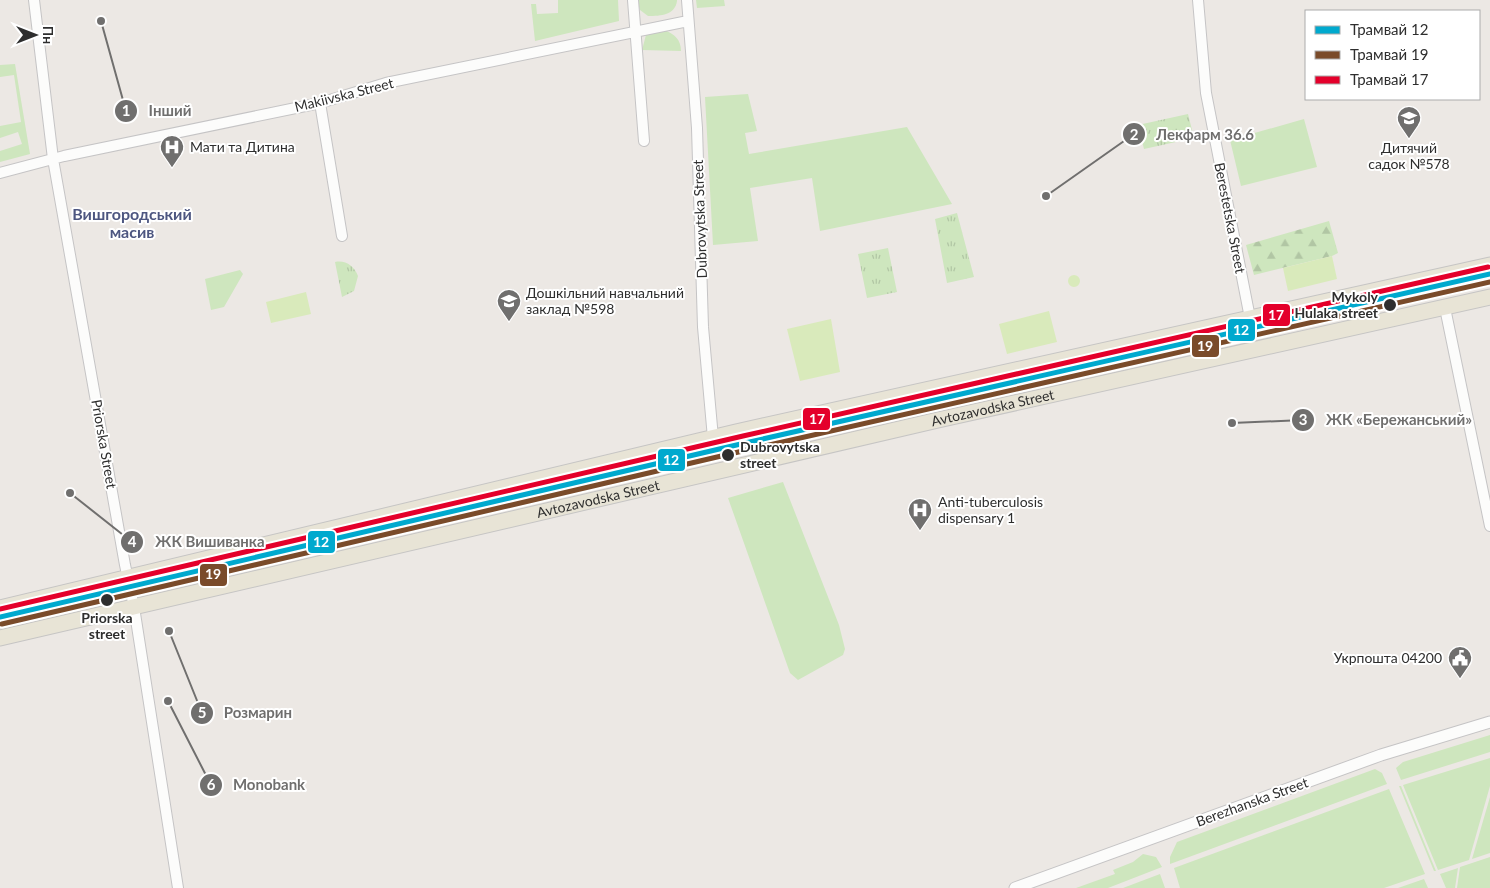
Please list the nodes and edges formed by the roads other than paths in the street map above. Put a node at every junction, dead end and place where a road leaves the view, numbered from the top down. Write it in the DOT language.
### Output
graph roads {
  1 [pos="34,0"];
  2 [pos="633,0"];
  3 [pos="686,0"];
  4 [pos="1198,0"];
  5 [pos="688,20"];
  6 [pos="636,32"];
  7 [pos="320,103"];
  8 [pos="644,141"];
  9 [pos="53,158"];
  10 [pos="0,173"];
  11 [pos="342,236"];
  12 [pos="1490,265"];
  13 [pos="1490,297"];
  14 [pos="1445,308"];
  15 [pos="1250,318"];
  16 [pos="713,438"];
  17 [pos="1490,526"];
  18 [pos="128,578"];
  19 [pos="134,607"];
  20 [pos="0,608"];
  21 [pos="0,638"];
  22 [pos="1490,722"];
  23 [pos="178,888"];
  24 [pos="1016,888"];
  1 -- 9 [label="street, Priorska Street"];
  2 -- 6 [label="street"];
  3 -- 5 [label="street, Dubrovytska Street"];
  4 -- 15 [label="street, Berestetska Street"];
  5 -- 6 [label="street, Makiivska Street"];
  5 -- 16 [label="street, Dubrovytska Street"];
  6 -- 7 [label="street, Makiivska Street"];
  6 -- 8 [label="street"];
  7 -- 9 [label="street, Makiivska Street"];
  7 -- 11 [label="street"];
  9 -- 10 [label="street, Makiivska Street"];
  9 -- 18 [label="street, Priorska Street"];
  12 -- 15 [label="main road"];
  13 -- 14 [label="main road, Avtozavodska Street"];
  14 -- 17 [label="street"];
  14 -- 19 [label="main road, Avtozavodska Street"];
  15 -- 16 [label="main road"];
  16 -- 18 [label="main road"];
  18 -- 19 [label="street, Priorska Street"];
  18 -- 20 [label="main road"];
  19 -- 21 [label="main road, Avtozavodska Street"];
  19 -- 23 [label="street, Priorska Street"];
  22 -- 24 [label="street, Berezhanska Street"];
}
